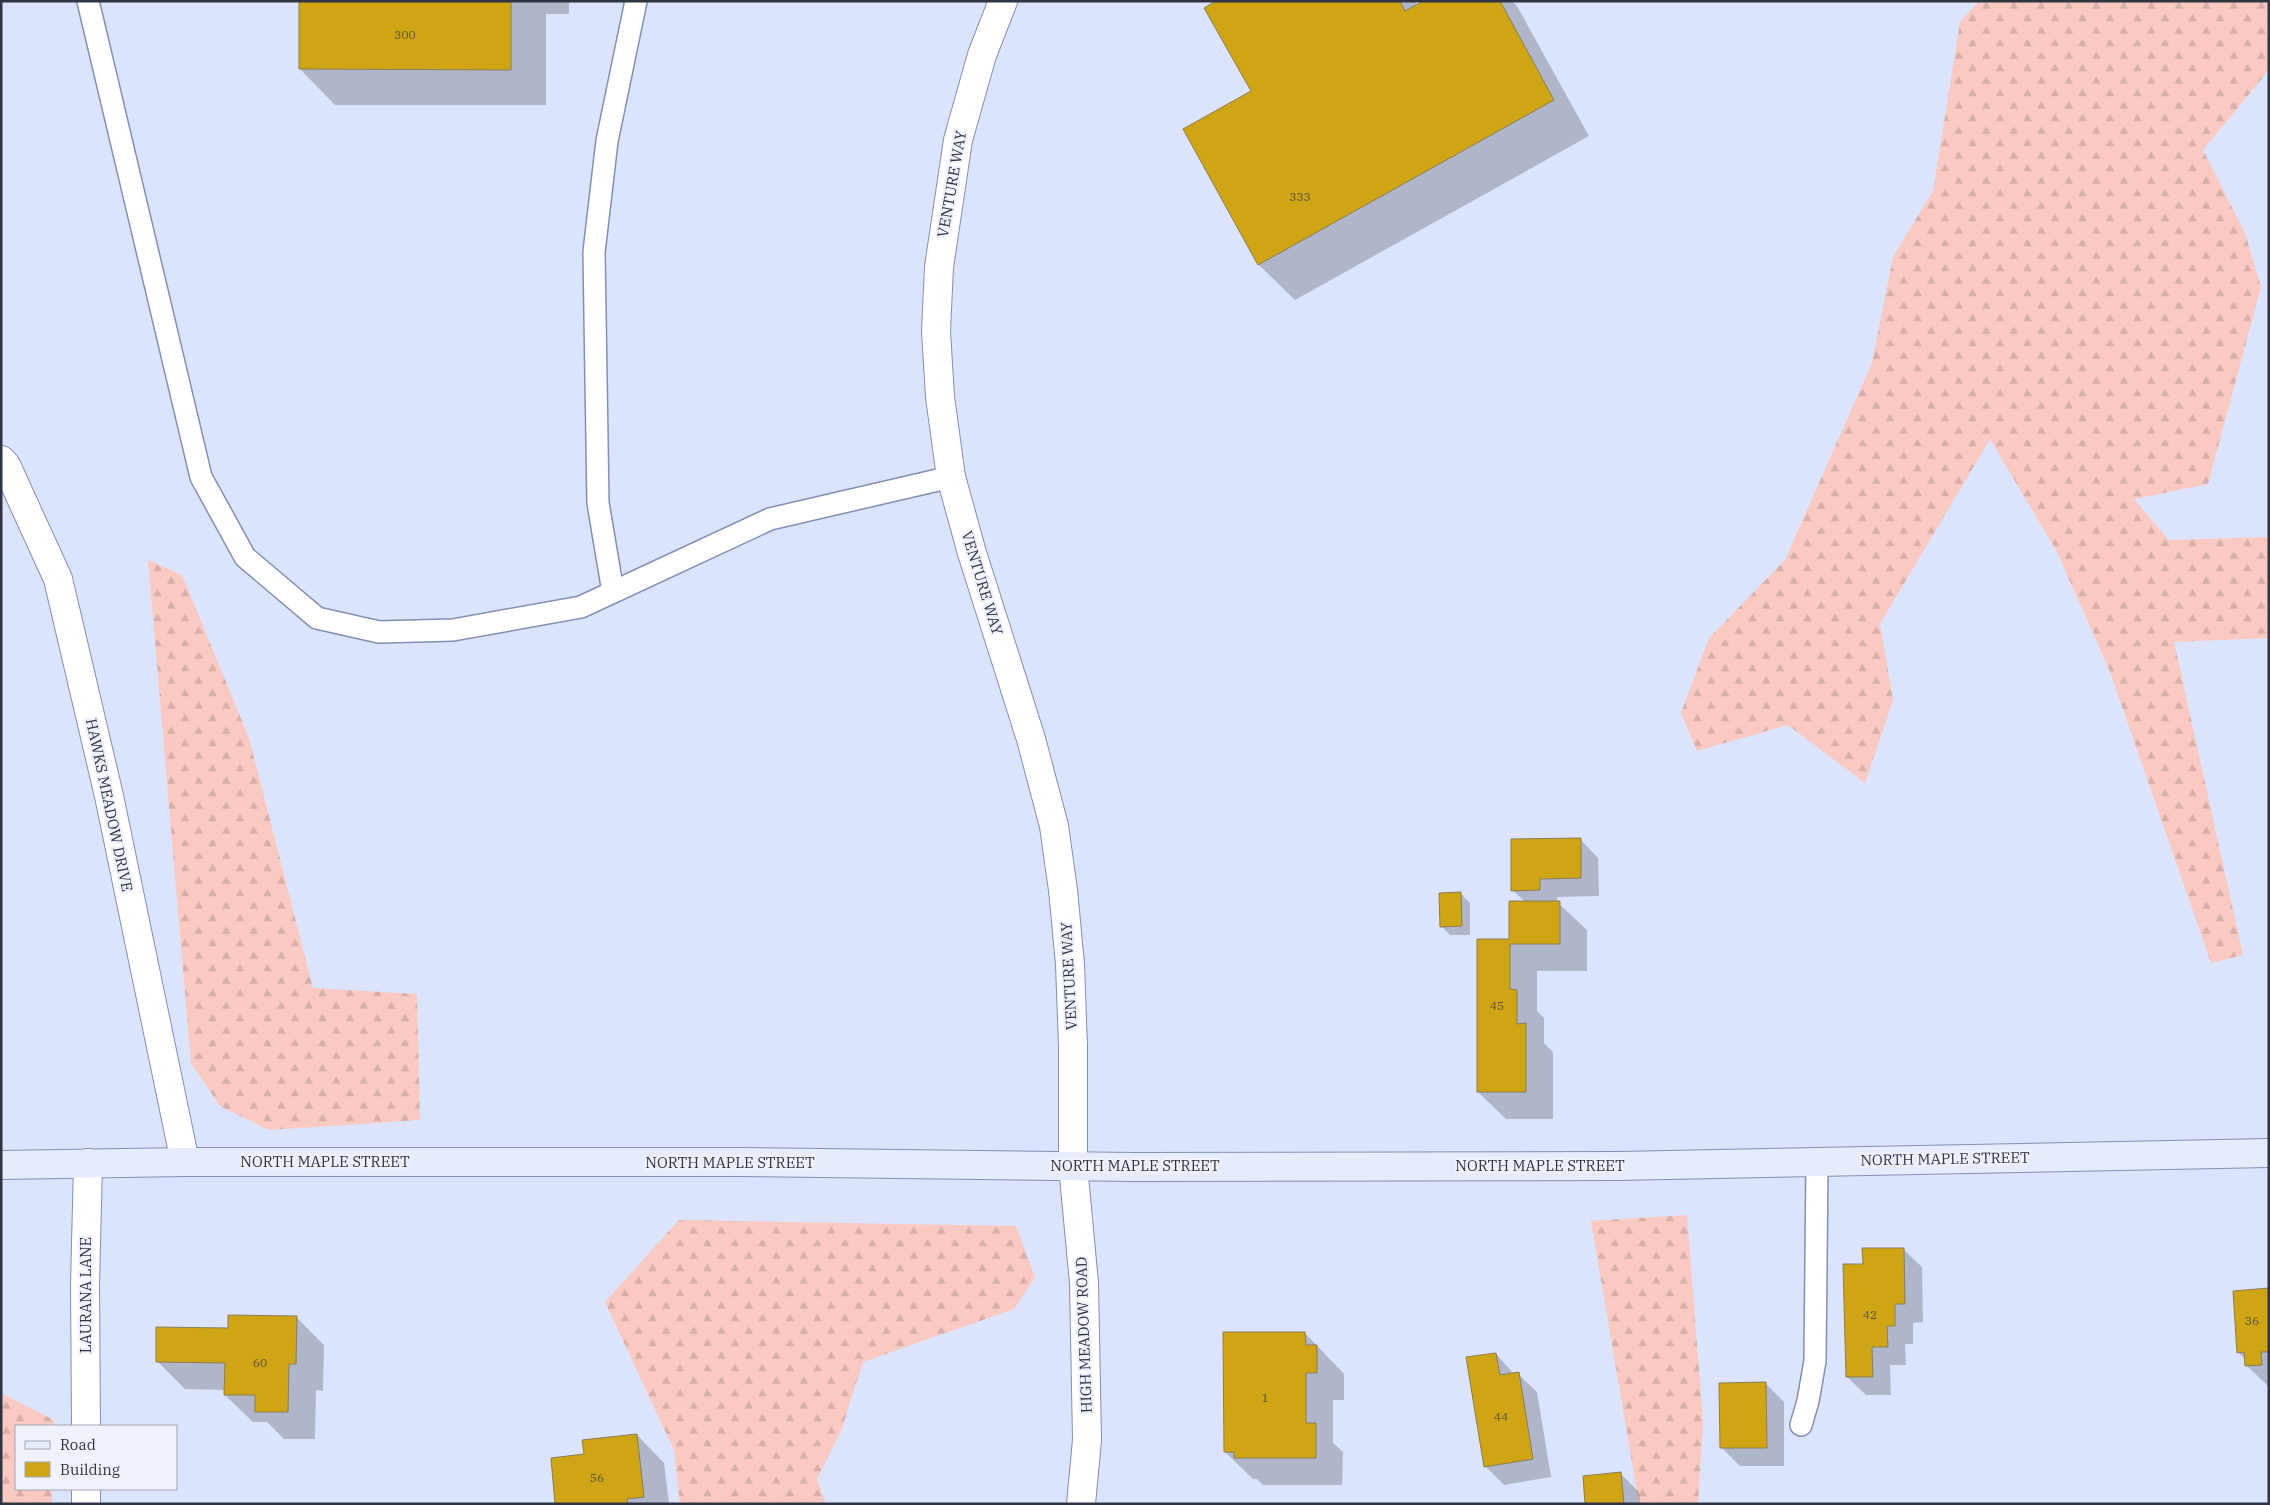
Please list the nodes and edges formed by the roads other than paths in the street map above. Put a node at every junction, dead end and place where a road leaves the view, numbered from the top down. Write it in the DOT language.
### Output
graph roads {
  1 [pos="88,1"];
  2 [pos="636,1"];
  3 [pos="1003,1"];
  4 [pos="1,460"];
  5 [pos="951,477"];
  6 [pos="613,592"];
  7 [pos="2269,1153"];
  8 [pos="185,1162"];
  9 [pos="1816,1162"];
  10 [pos="88,1163"];
  11 [pos="1,1165"];
  12 [pos="1073,1166"];
  13 [pos="86,1425"];
  14 [pos="1801,1425"];
  15 [pos="86,1490"];
  16 [pos="86,1504"];
  17 [pos="1081,1504"];
  1 -- 6 [label="lane"];
  2 -- 6 [label="lane"];
  3 -- 5 [label="street, VENTURE WAY"];
  4 -- 8 [label="street, HAWKS MEADOW DRIVE"];
  5 -- 6 [label="lane"];
  5 -- 12 [label="street, VENTURE WAY"];
  7 -- 9 [label="main road, NORTH MAPLE STREET"];
  8 -- 10 [label="main road, NORTH MAPLE STREET"];
  8 -- 12 [label="main road, NORTH MAPLE STREET"];
  9 -- 12 [label="main road, NORTH MAPLE STREET"];
  9 -- 14 [label="lane"];
  10 -- 11 [label="main road, NORTH MAPLE STREET"];
  10 -- 13 [label="street, LAURANA LANE"];
  12 -- 17 [label="street, HIGH MEADOW ROAD"];
  15 -- 16 [label="street"];
}
